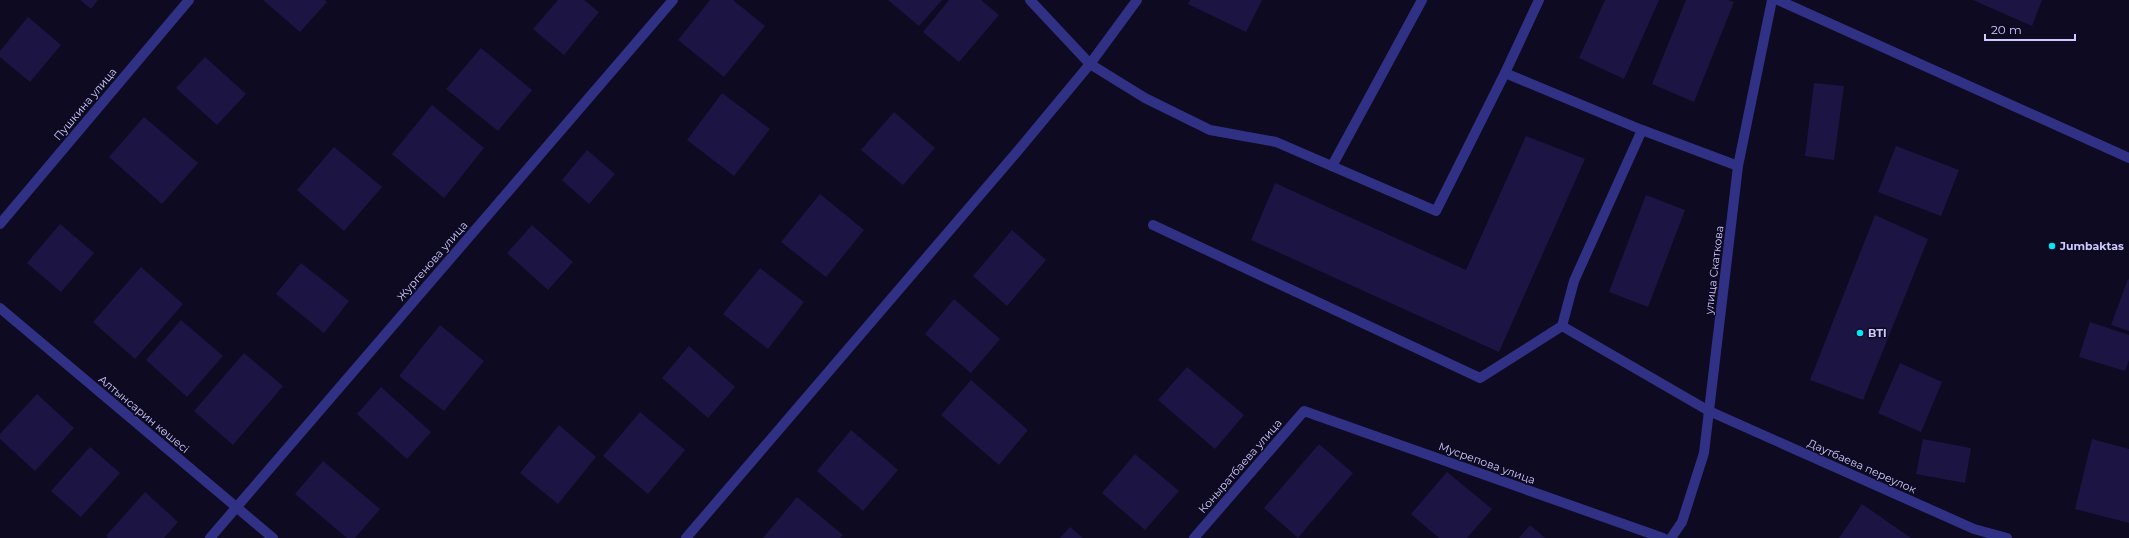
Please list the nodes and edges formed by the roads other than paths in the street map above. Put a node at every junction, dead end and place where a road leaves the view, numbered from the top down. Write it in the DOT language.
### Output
graph roads {
  1 [pos="188,0"];
  2 [pos="673,0"];
  3 [pos="1030,0"];
  4 [pos="1137,0"];
  5 [pos="1422,0"];
  6 [pos="1539,0"];
  7 [pos="1772,0"];
  8 [pos="1778,0"];
  9 [pos="1090,64"];
  10 [pos="1505,73"];
  11 [pos="1642,130"];
  12 [pos="2129,158"];
  13 [pos="1332,166"];
  14 [pos="1738,166"];
  15 [pos="0,224"];
  16 [pos="1153,225"];
  17 [pos="0,308"];
  18 [pos="1562,326"];
  19 [pos="1304,410"];
  20 [pos="1709,411"];
  21 [pos="236,507"];
  22 [pos="210,538"];
  23 [pos="273,538"];
  24 [pos="686,538"];
  25 [pos="1194,538"];
  26 [pos="1663,538"];
  27 [pos="1671,538"];
  28 [pos="2007,538"];
  1 -- 15 [label="street, Пушкина улица"];
  2 -- 21 [label="street, Жургенова улица"];
  3 -- 9 [label="street"];
  4 -- 9 [label="street"];
  5 -- 13 [label="street"];
  6 -- 10 [label="street"];
  7 -- 14 [label="street, улица Скаткова"];
  8 -- 12 [label="street"];
  9 -- 13 [label="street"];
  9 -- 24 [label="street"];
  10 -- 11 [label="street"];
  10 -- 13 [label="street"];
  11 -- 14 [label="street"];
  11 -- 18 [label="street"];
  14 -- 20 [label="street, улица Скаткова"];
  16 -- 18 [label="street"];
  17 -- 21 [label="street, Алтынсарин көшесі"];
  18 -- 20 [label="street, Даутбаева переулок"];
  19 -- 25 [label="street, Коныратбаева улица"];
  19 -- 26 [label="street, Мусрепова улица"];
  20 -- 27 [label="street, улица Скаткова"];
  20 -- 28 [label="street, Даутбаева переулок"];
  21 -- 22 [label="street, Жургенова улица"];
  21 -- 23 [label="street, Алтынсарин көшесі"];
}
